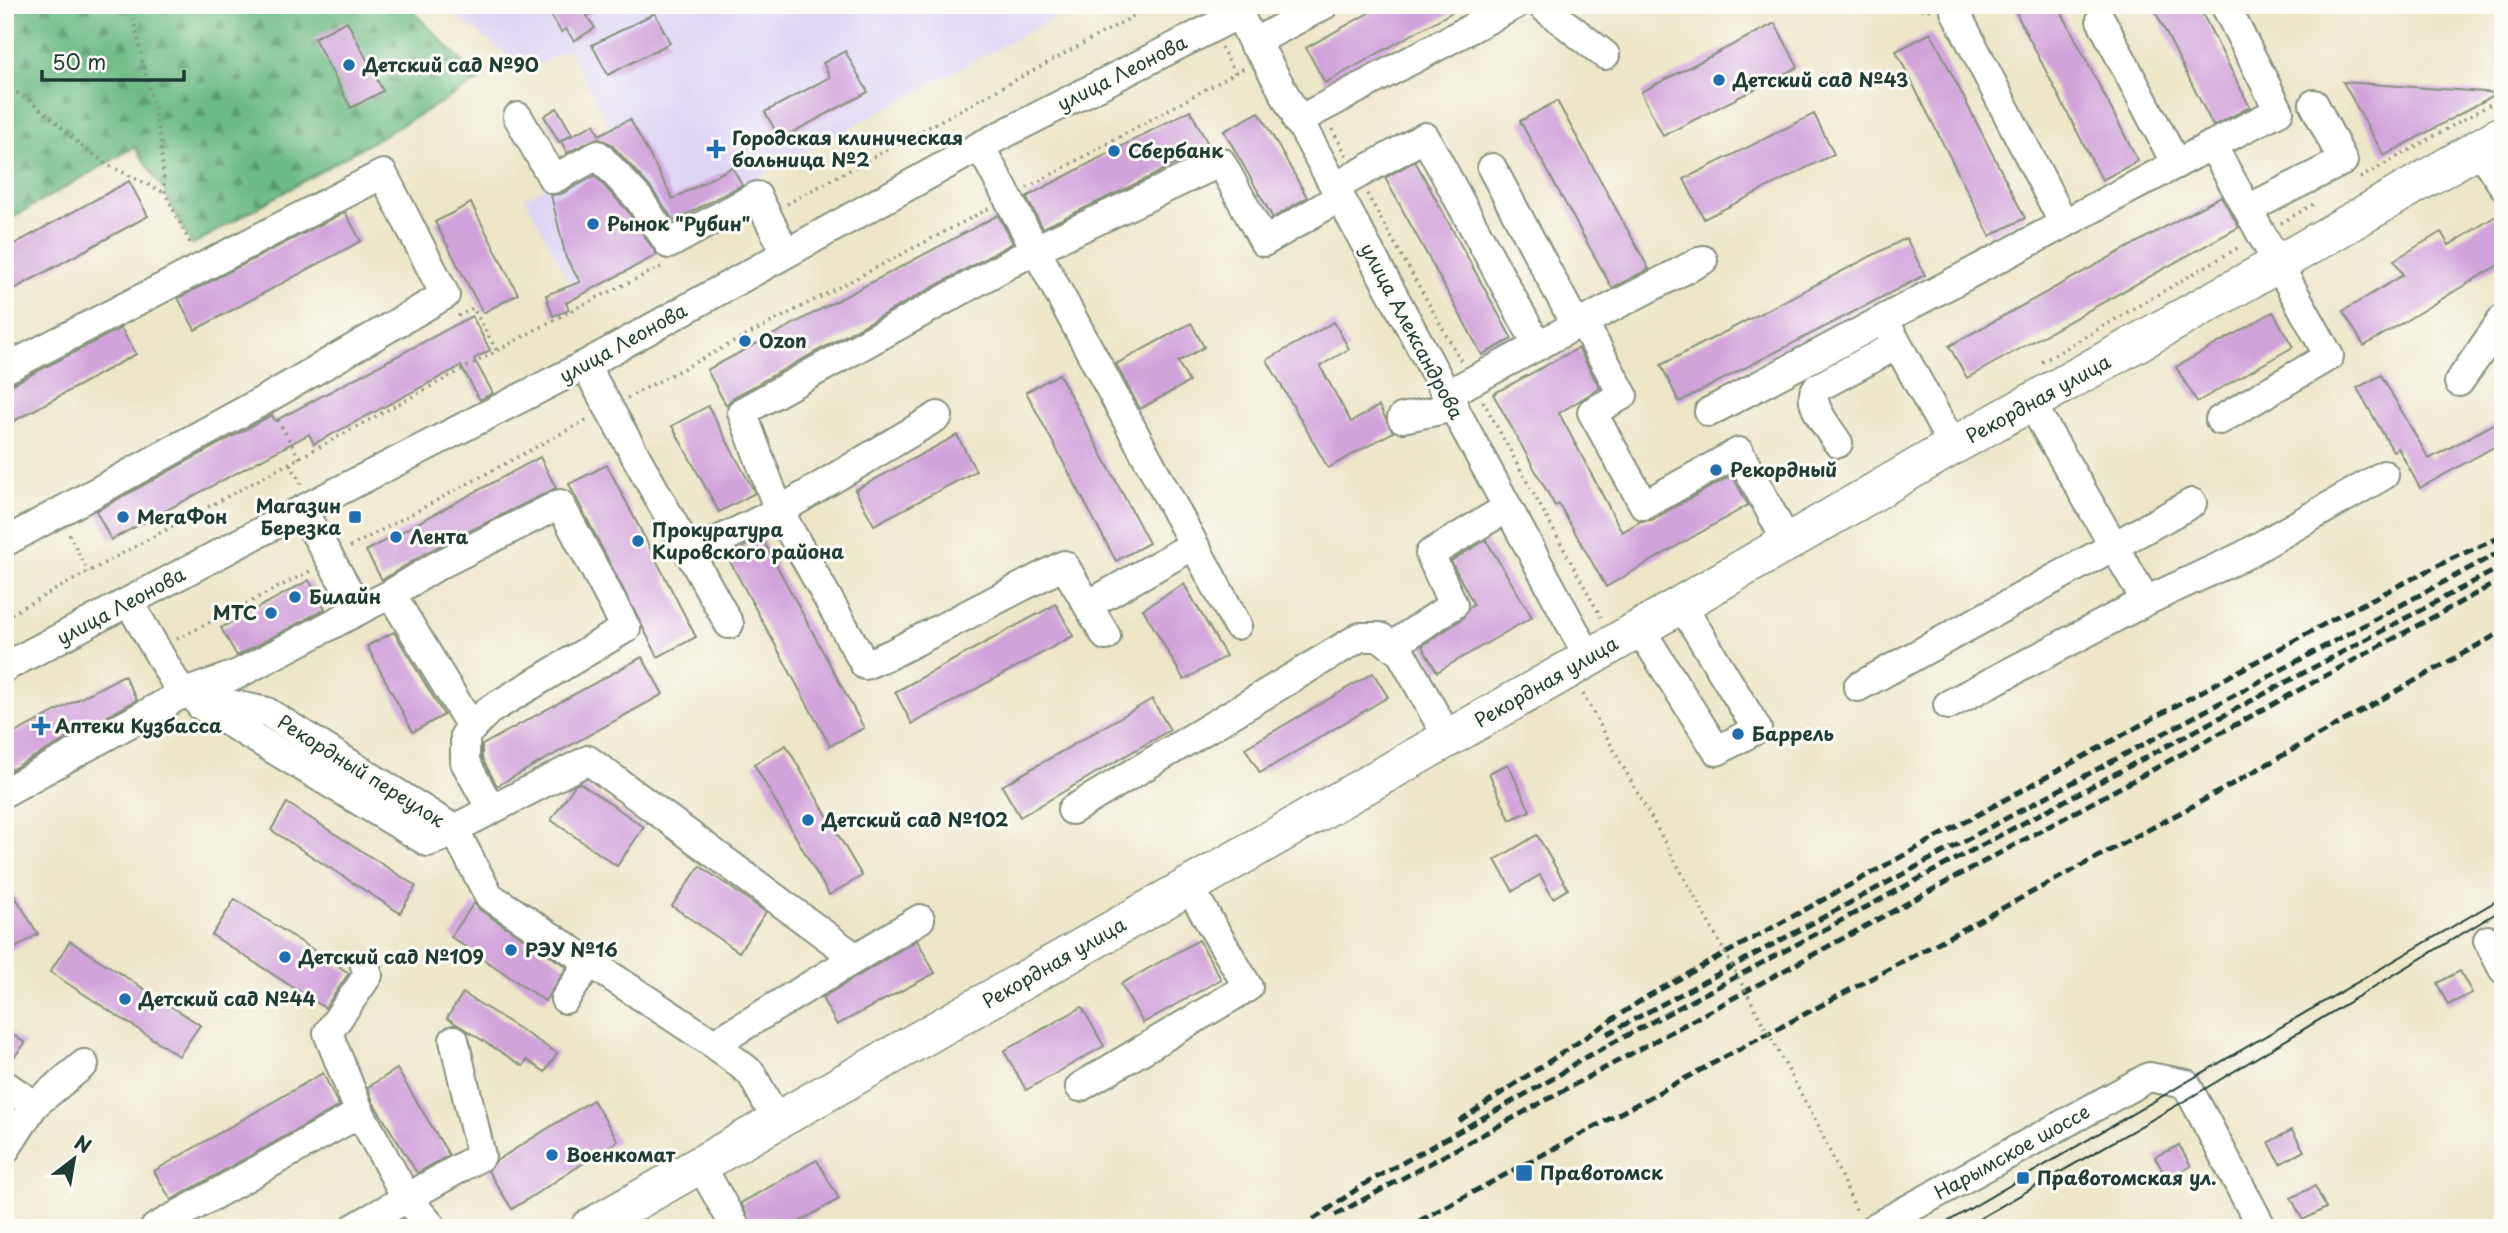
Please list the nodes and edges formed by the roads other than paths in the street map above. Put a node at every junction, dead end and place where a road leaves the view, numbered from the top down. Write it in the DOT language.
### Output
graph roads {
  1 [pos="1324,5"];
  2 [pos="1515,5"];
  3 [pos="1541,5"];
  4 [pos="2225,5"];
  5 [pos="1237,10"];
  6 [pos="1955,11"];
  7 [pos="2101,20"];
  8 [pos="1259,50"];
  9 [pos="1605,55"];
  10 [pos="2314,104"];
  11 [pos="1309,114"];
  12 [pos="518,117"];
  13 [pos="2491,141"];
  14 [pos="2212,145"];
  15 [pos="981,146"];
  16 [pos="2176,164"];
  17 [pos="1492,168"];
  18 [pos="2503,185"];
  19 [pos="1344,186"];
  20 [pos="2248,209"];
  21 [pos="2064,225"];
  22 [pos="1036,249"];
  23 [pos="786,253"];
  24 [pos="1703,260"];
  25 [pos="2278,264"];
  26 [pos="2503,319"];
  27 [pos="1579,323"];
  28 [pos="1891,333"];
  29 [pos="1538,346"];
  30 [pos="585,365"];
  31 [pos="5,369"];
  32 [pos="2459,382"];
  33 [pos="1458,394"];
  34 [pos="2031,403"];
  35 [pos="1709,412"];
  36 [pos="938,416"];
  37 [pos="1402,418"];
  38 [pos="2220,419"];
  39 [pos="1838,443"];
  40 [pos="1953,446"];
  41 [pos="2384,475"];
  42 [pos="2192,503"];
  43 [pos="1507,508"];
  44 [pos="302,510"];
  45 [pos="779,511"];
  46 [pos="5,542"];
  47 [pos="1788,544"];
  48 [pos="1194,545"];
  49 [pos="2114,547"];
  50 [pos="691,554"];
  51 [pos="391,594"];
  52 [pos="2146,601"];
  53 [pos="129,602"];
  54 [pos="1681,604"];
  55 [pos="1088,605"];
  56 [pos="359,610"];
  57 [pos="729,624"];
  58 [pos="1237,625"];
  59 [pos="1640,629"];
  60 [pos="1105,636"];
  61 [pos="1392,646"];
  62 [pos="1589,658"];
  63 [pos="5,667"];
  64 [pos="1858,687"];
  65 [pos="182,694"];
  66 [pos="1948,705"];
  67 [pos="267,712"];
  68 [pos="472,728"];
  69 [pos="1448,738"];
  70 [pos="283,756"];
  71 [pos="5,792"];
  72 [pos="492,809"];
  73 [pos="1072,810"];
  74 [pos="455,831"];
  75 [pos="1188,885"];
  76 [pos="920,919"];
  77 [pos="2487,940"];
  78 [pos="856,958"];
  79 [pos="590,962"];
  80 [pos="365,965"];
  81 [pos="2503,969"];
  82 [pos="565,999"];
  83 [pos="454,1040"];
  84 [pos="714,1044"];
  85 [pos="84,1064"];
  86 [pos="5,1085"];
  87 [pos="1080,1087"];
  88 [pos="34,1105"];
  89 [pos="360,1113"];
  90 [pos="777,1121"];
  91 [pos="5,1150"];
  92 [pos="701,1166"];
  93 [pos="406,1197"];
  94 [pos="1867,1222"];
  95 [pos="155,1228"];
  96 [pos="354,1228"];
  97 [pos="433,1228"];
  98 [pos="589,1228"];
  99 [pos="736,1228"];
  100 [pos="2262,1228"];
  1 -- 8 [label="street"];
  2 -- 11 [label="street"];
  3 -- 9 [label="street"];
  4 -- 14 [label="street"];
  5 -- 8 [label="street, улица Александрова"];
  5 -- 15 [label="street, улица Леонова"];
  6 -- 21 [label="street"];
  7 -- 16 [label="street"];
  8 -- 11 [label="street, улица Александрова"];
  10 -- 20 [label="street"];
  11 -- 19 [label="street, улица Александрова"];
  12 -- 23 [label="street"];
  13 -- 18 [label="street"];
  13 -- 25 [label="main road, Рекордная улица"];
  14 -- 16 [label="street"];
  14 -- 20 [label="street"];
  15 -- 22 [label="street"];
  15 -- 23 [label="street, улица Леонова"];
  16 -- 21 [label="street"];
  17 -- 27 [label="street"];
  19 -- 22 [label="street"];
  19 -- 29 [label="street"];
  19 -- 33 [label="street, улица Александрова"];
  20 -- 25 [label="street"];
  21 -- 28 [label="street"];
  22 -- 45 [label="street"];
  22 -- 48 [label="street"];
  23 -- 30 [label="street, улица Леонова"];
  24 -- 27 [label="street"];
  25 -- 34 [label="main road, Рекордная улица"];
  25 -- 38 [label="street"];
  26 -- 32 [label="street"];
  27 -- 29 [label="street"];
  27 -- 47 [label="street"];
  28 -- 35 [label="street"];
  28 -- 39 [label="street"];
  28 -- 40 [label="street"];
  29 -- 33 [label="street"];
  30 -- 44 [label="street, улица Леонова"];
  30 -- 50 [label="street"];
  31 -- 46 [label="street"];
  33 -- 37 [label="street"];
  33 -- 43 [label="street, улица Александрова"];
  34 -- 40 [label="main road, Рекордная улица"];
  34 -- 49 [label="street"];
  36 -- 45 [label="street"];
  40 -- 47 [label="main road, Рекордная улица"];
  41 -- 52 [label="street"];
  42 -- 49 [label="street"];
  43 -- 61 [label="street"];
  43 -- 62 [label="street, улица Александрова"];
  44 -- 53 [label="street, улица Леонова"];
  44 -- 56 [label="street"];
  45 -- 50 [label="street"];
  45 -- 55 [label="street"];
  47 -- 54 [label="main road, Рекордная улица"];
  48 -- 55 [label="street"];
  48 -- 58 [label="street"];
  49 -- 52 [label="street"];
  49 -- 64 [label="street"];
  50 -- 57 [label="street"];
  51 -- 56 [label="street"];
  51 -- 68 [label="street"];
  51 -- 68 [label="street"];
  52 -- 66 [label="street"];
  53 -- 63 [label="street, улица Леонова"];
  53 -- 65 [label="street"];
  54 -- 59 [label="main road, Рекордная улица"];
  54 -- 59 [label="street"];
  55 -- 60 [label="street"];
  56 -- 65 [label="street"];
  59 -- 62 [label="main road, Рекордная улица"];
  61 -- 69 [label="street"];
  61 -- 73 [label="street"];
  62 -- 69 [label="main road, Рекордная улица"];
  65 -- 67 [label="street, Рекордный переулок"];
  65 -- 70 [label="street"];
  65 -- 71 [label="street"];
  67 -- 70 [label="street"];
  67 -- 74 [label="street, Рекордный переулок"];
  68 -- 72 [label="street"];
  69 -- 75 [label="main road, Рекордная улица"];
  70 -- 74 [label="street"];
  72 -- 74 [label="street"];
  72 -- 78 [label="street"];
  74 -- 79 [label="street, Рекордный переулок"];
  75 -- 87 [label="street"];
  75 -- 90 [label="main road, Рекордная улица"];
  76 -- 78 [label="street"];
  77 -- 81 [label="street"];
  78 -- 84 [label="street"];
  79 -- 82 [label="street"];
  79 -- 84 [label="street, Рекордный переулок"];
  80 -- 89 [label="street"];
  83 -- 93 [label="street"];
  84 -- 90 [label="street, Рекордный переулок"];
  85 -- 88 [label="street"];
  86 -- 88 [label="street"];
  88 -- 91 [label="street"];
  89 -- 93 [label="street"];
  89 -- 95 [label="street"];
  90 -- 92 [label="main road, Рекордная улица"];
  92 -- 98 [label="main road, Рекордная улица"];
  92 -- 99 [label="street"];
  93 -- 96 [label="street"];
  93 -- 97 [label="street"];
  94 -- 100 [label="street, Нарымское шоссе"];
}
